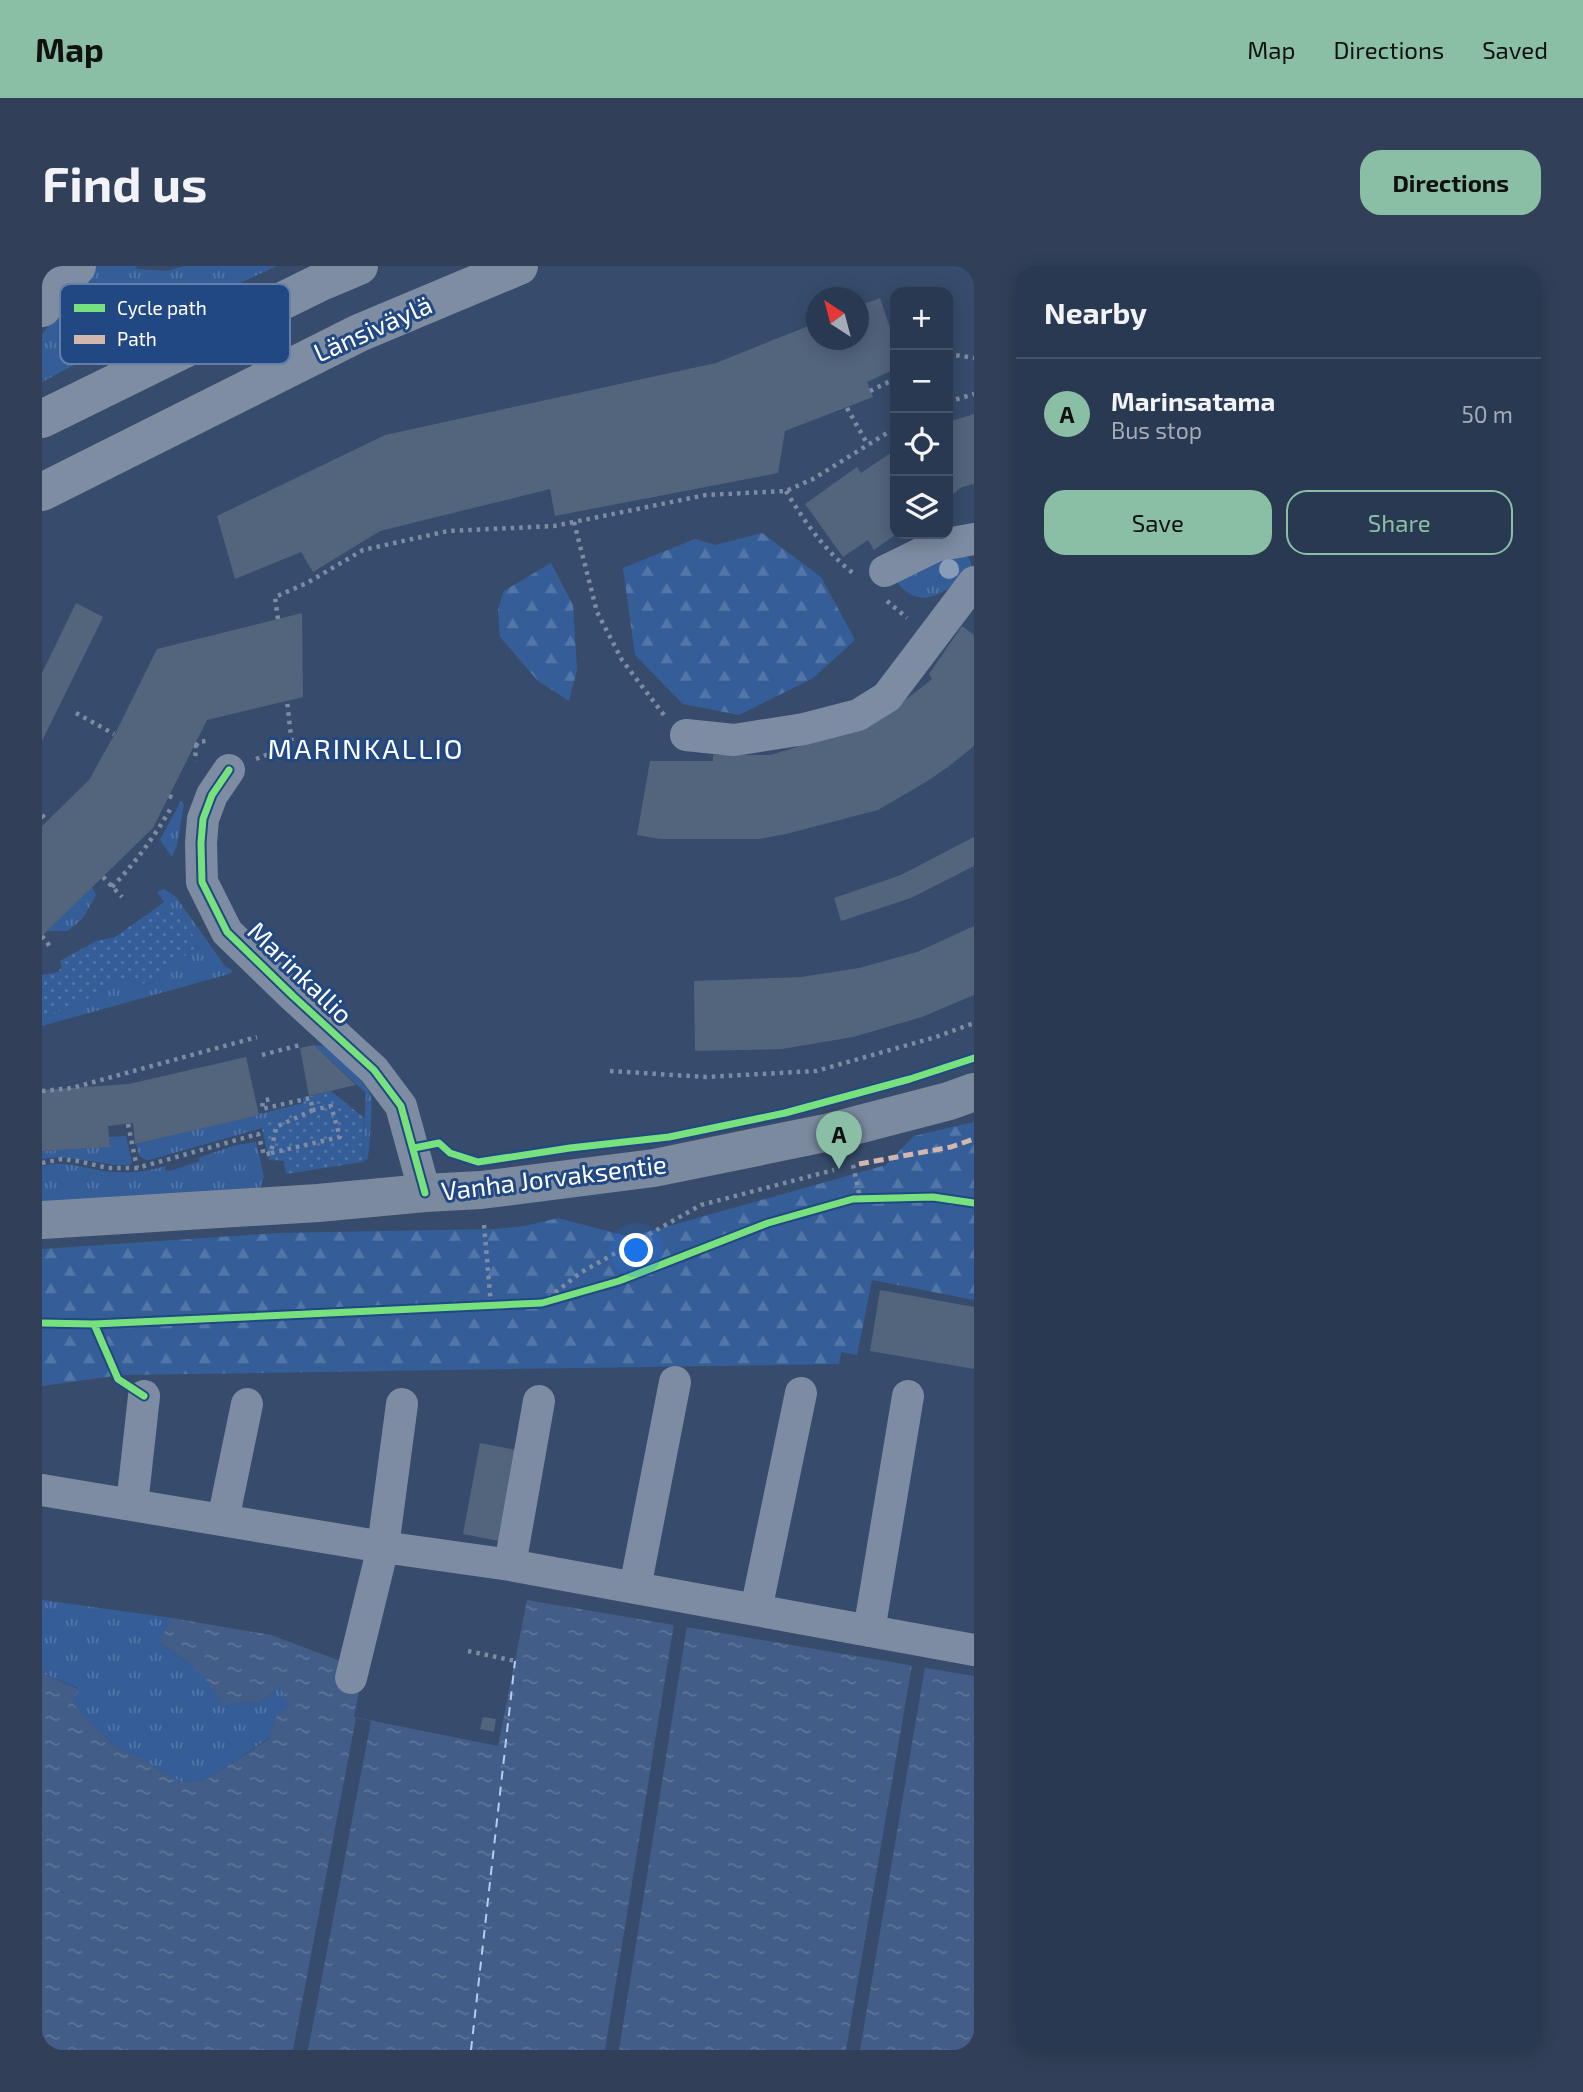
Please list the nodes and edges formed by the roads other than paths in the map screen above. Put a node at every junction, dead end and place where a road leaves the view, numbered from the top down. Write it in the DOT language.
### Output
graph roads {
  1 [pos="77,266"];
  2 [pos="359,266"];
  3 [pos="519,266"];
  4 [pos="62,284"];
  5 [pos="60,286"];
  6 [pos="290,297"];
  7 [pos="42,308"];
  8 [pos="154,364"];
  9 [pos="42,419"];
  10 [pos="42,492"];
  11 [pos="974,539"];
  12 [pos="974,582"];
  13 [pos="882,583"];
  14 [pos="686,735"];
  15 [pos="229,770"];
  16 [pos="974,1092"];
  17 [pos="425,1193"];
  18 [pos="42,1220"];
  19 [pos="674,1382"];
  20 [pos="801,1393"];
  21 [pos="144,1396"];
  22 [pos="908,1396"];
  23 [pos="539,1401"];
  24 [pos="247,1404"];
  25 [pos="402,1404"];
  26 [pos="42,1490"];
  27 [pos="132,1504"];
  28 [pos="223,1520"];
  29 [pos="383,1548"];
  30 [pos="510,1565"];
  31 [pos="635,1588"];
  32 [pos="755,1610"];
  33 [pos="869,1631"];
  34 [pos="973,1646"];
  35 [pos="351,1678"];
  1 -- 4 [label="highway"];
  2 -- 6 [label="highway"];
  3 -- 10 [label="highway, Länsiväylä"];
  5 -- 7 [label="highway"];
  8 -- 9 [label="highway"];
  11 -- 13 [label="street"];
  12 -- 14 [label="street"];
  15 -- 17 [label="street, Marinkallio"];
  16 -- 17 [label="main road, Vanha Jorvaksentie"];
  17 -- 18 [label="main road, Vanha Jorvaksentie"];
  19 -- 31 [label="street"];
  20 -- 32 [label="street"];
  21 -- 27 [label="street"];
  22 -- 33 [label="street"];
  23 -- 30 [label="street"];
  24 -- 28 [label="street"];
  25 -- 29 [label="street"];
  26 -- 27 [label="street"];
  27 -- 28 [label="street"];
  28 -- 29 [label="street"];
  29 -- 30 [label="street"];
  29 -- 35 [label="street"];
  30 -- 31 [label="street"];
  31 -- 32 [label="street"];
  32 -- 33 [label="street"];
  33 -- 34 [label="street"];
}
